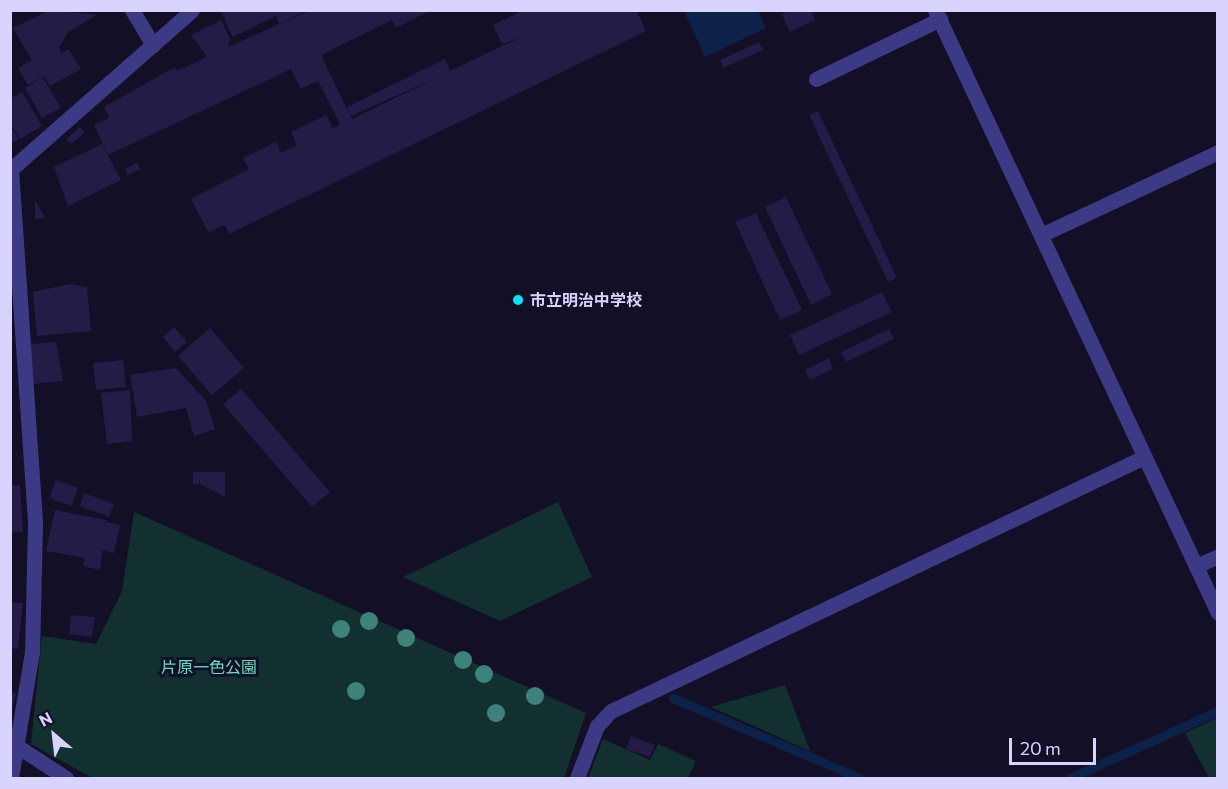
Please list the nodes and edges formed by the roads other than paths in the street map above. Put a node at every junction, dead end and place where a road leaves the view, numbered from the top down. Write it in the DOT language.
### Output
graph roads {
  1 [pos="132,10"];
  2 [pos="192,10"];
  3 [pos="938,15"];
  4 [pos="153,45"];
  5 [pos="816,79"];
  6 [pos="1218,152"];
  7 [pos="11,170"];
  8 [pos="1041,235"];
  9 [pos="1144,457"];
  10 [pos="1218,556"];
  11 [pos="1196,566"];
  12 [pos="1218,613"];
  13 [pos="20,748"];
  14 [pos="11,778"];
  15 [pos="66,778"];
  16 [pos="577,778"];
  1 -- 4 [label="street"];
  2 -- 4 [label="street"];
  3 -- 5 [label="street"];
  3 -- 8 [label="street"];
  4 -- 7 [label="street"];
  6 -- 8 [label="street"];
  7 -- 13 [label="street"];
  8 -- 9 [label="street"];
  9 -- 11 [label="street"];
  9 -- 16 [label="street"];
  10 -- 11 [label="street"];
  11 -- 12 [label="street"];
  13 -- 14 [label="street"];
  13 -- 15 [label="street"];
}
